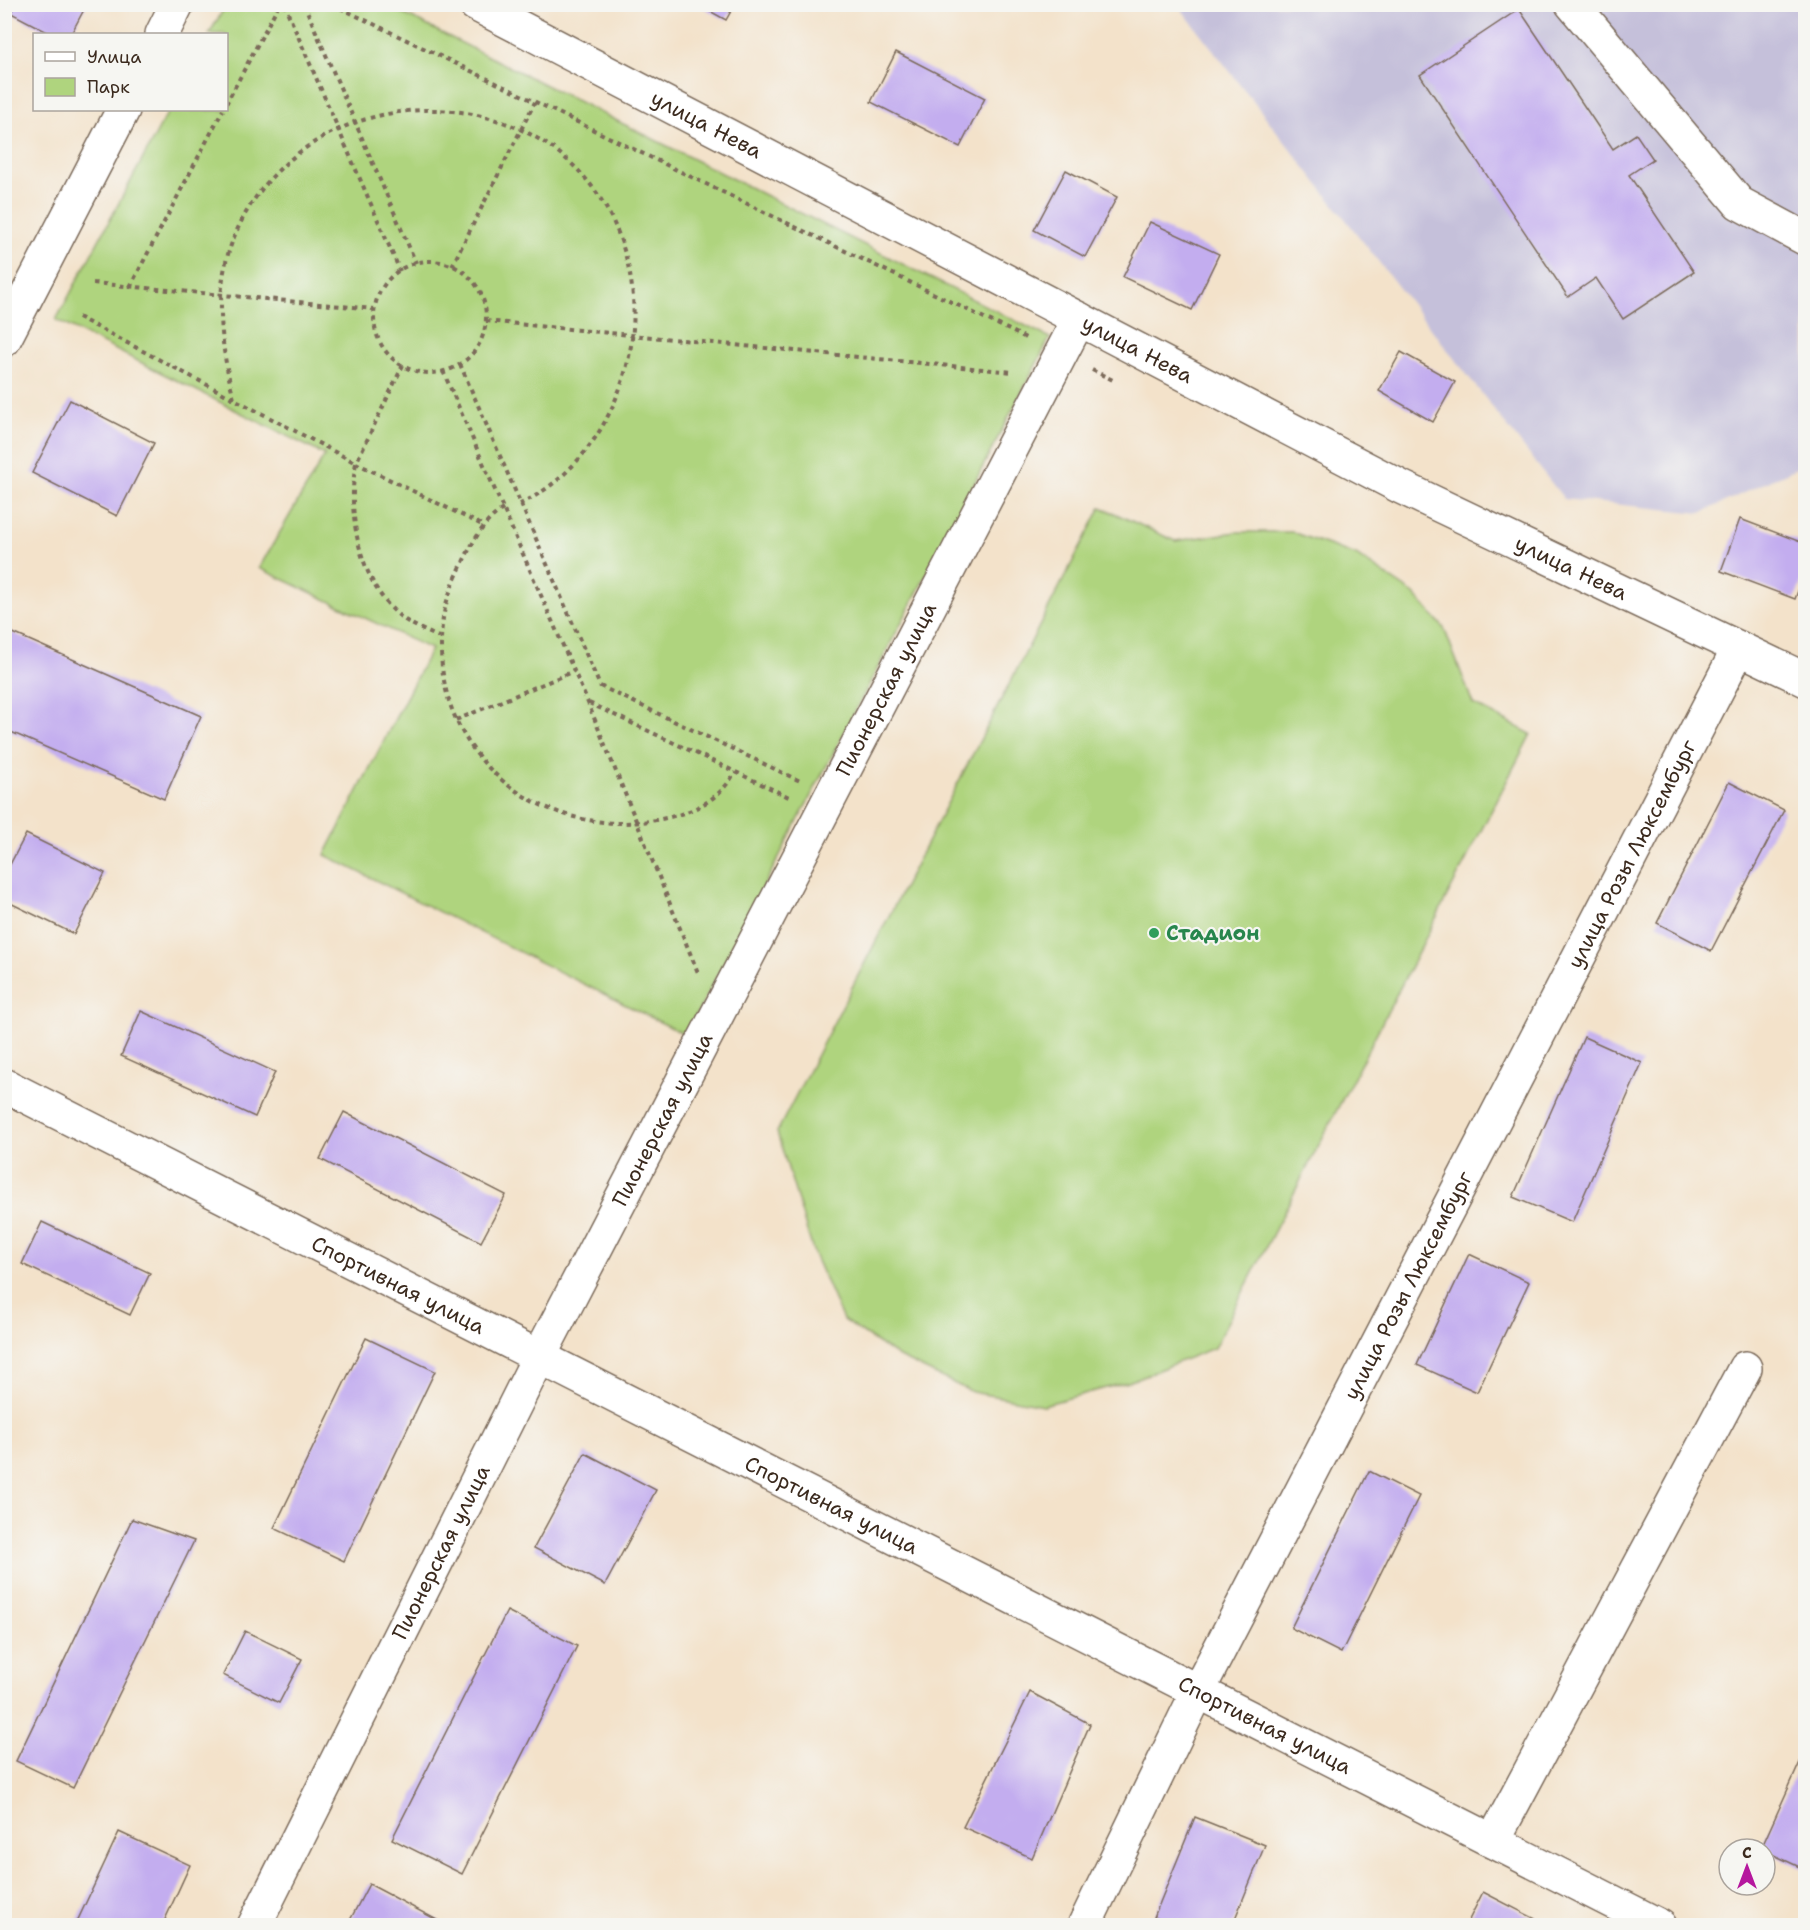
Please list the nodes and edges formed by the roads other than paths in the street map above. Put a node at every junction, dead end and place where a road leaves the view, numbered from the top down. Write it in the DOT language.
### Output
graph roads {
  1 [pos="177,4"];
  2 [pos="475,4"];
  3 [pos="1572,4"];
  4 [pos="162,33"];
  5 [pos="122,111"];
  6 [pos="1806,239"];
  7 [pos="1079,319"];
  8 [pos="4,340"];
  9 [pos="1739,648"];
  10 [pos="1806,680"];
  11 [pos="4,1085"];
  12 [pos="539,1357"];
  13 [pos="1744,1368"];
  14 [pos="1198,1691"];
  15 [pos="1493,1841"];
  16 [pos="255,1926"];
  17 [pos="1084,1926"];
  18 [pos="1660,1926"];
  1 -- 4 [label="street"];
  2 -- 7 [label="street, улица Нева"];
  3 -- 6 [label="street"];
  5 -- 8 [label="street"];
  7 -- 9 [label="street, улица Нева"];
  7 -- 12 [label="street, Пионерская улица"];
  9 -- 10 [label="street, улица Нева"];
  9 -- 14 [label="street, улица Розы Люксембург"];
  11 -- 12 [label="street, Спортивная улица"];
  12 -- 14 [label="street, Спортивная улица"];
  12 -- 16 [label="street, Пионерская улица"];
  13 -- 15 [label="street"];
  14 -- 15 [label="street, Спортивная улица"];
  14 -- 17 [label="street, улица Розы Люксембург"];
  15 -- 18 [label="street, Спортивная улица"];
}
